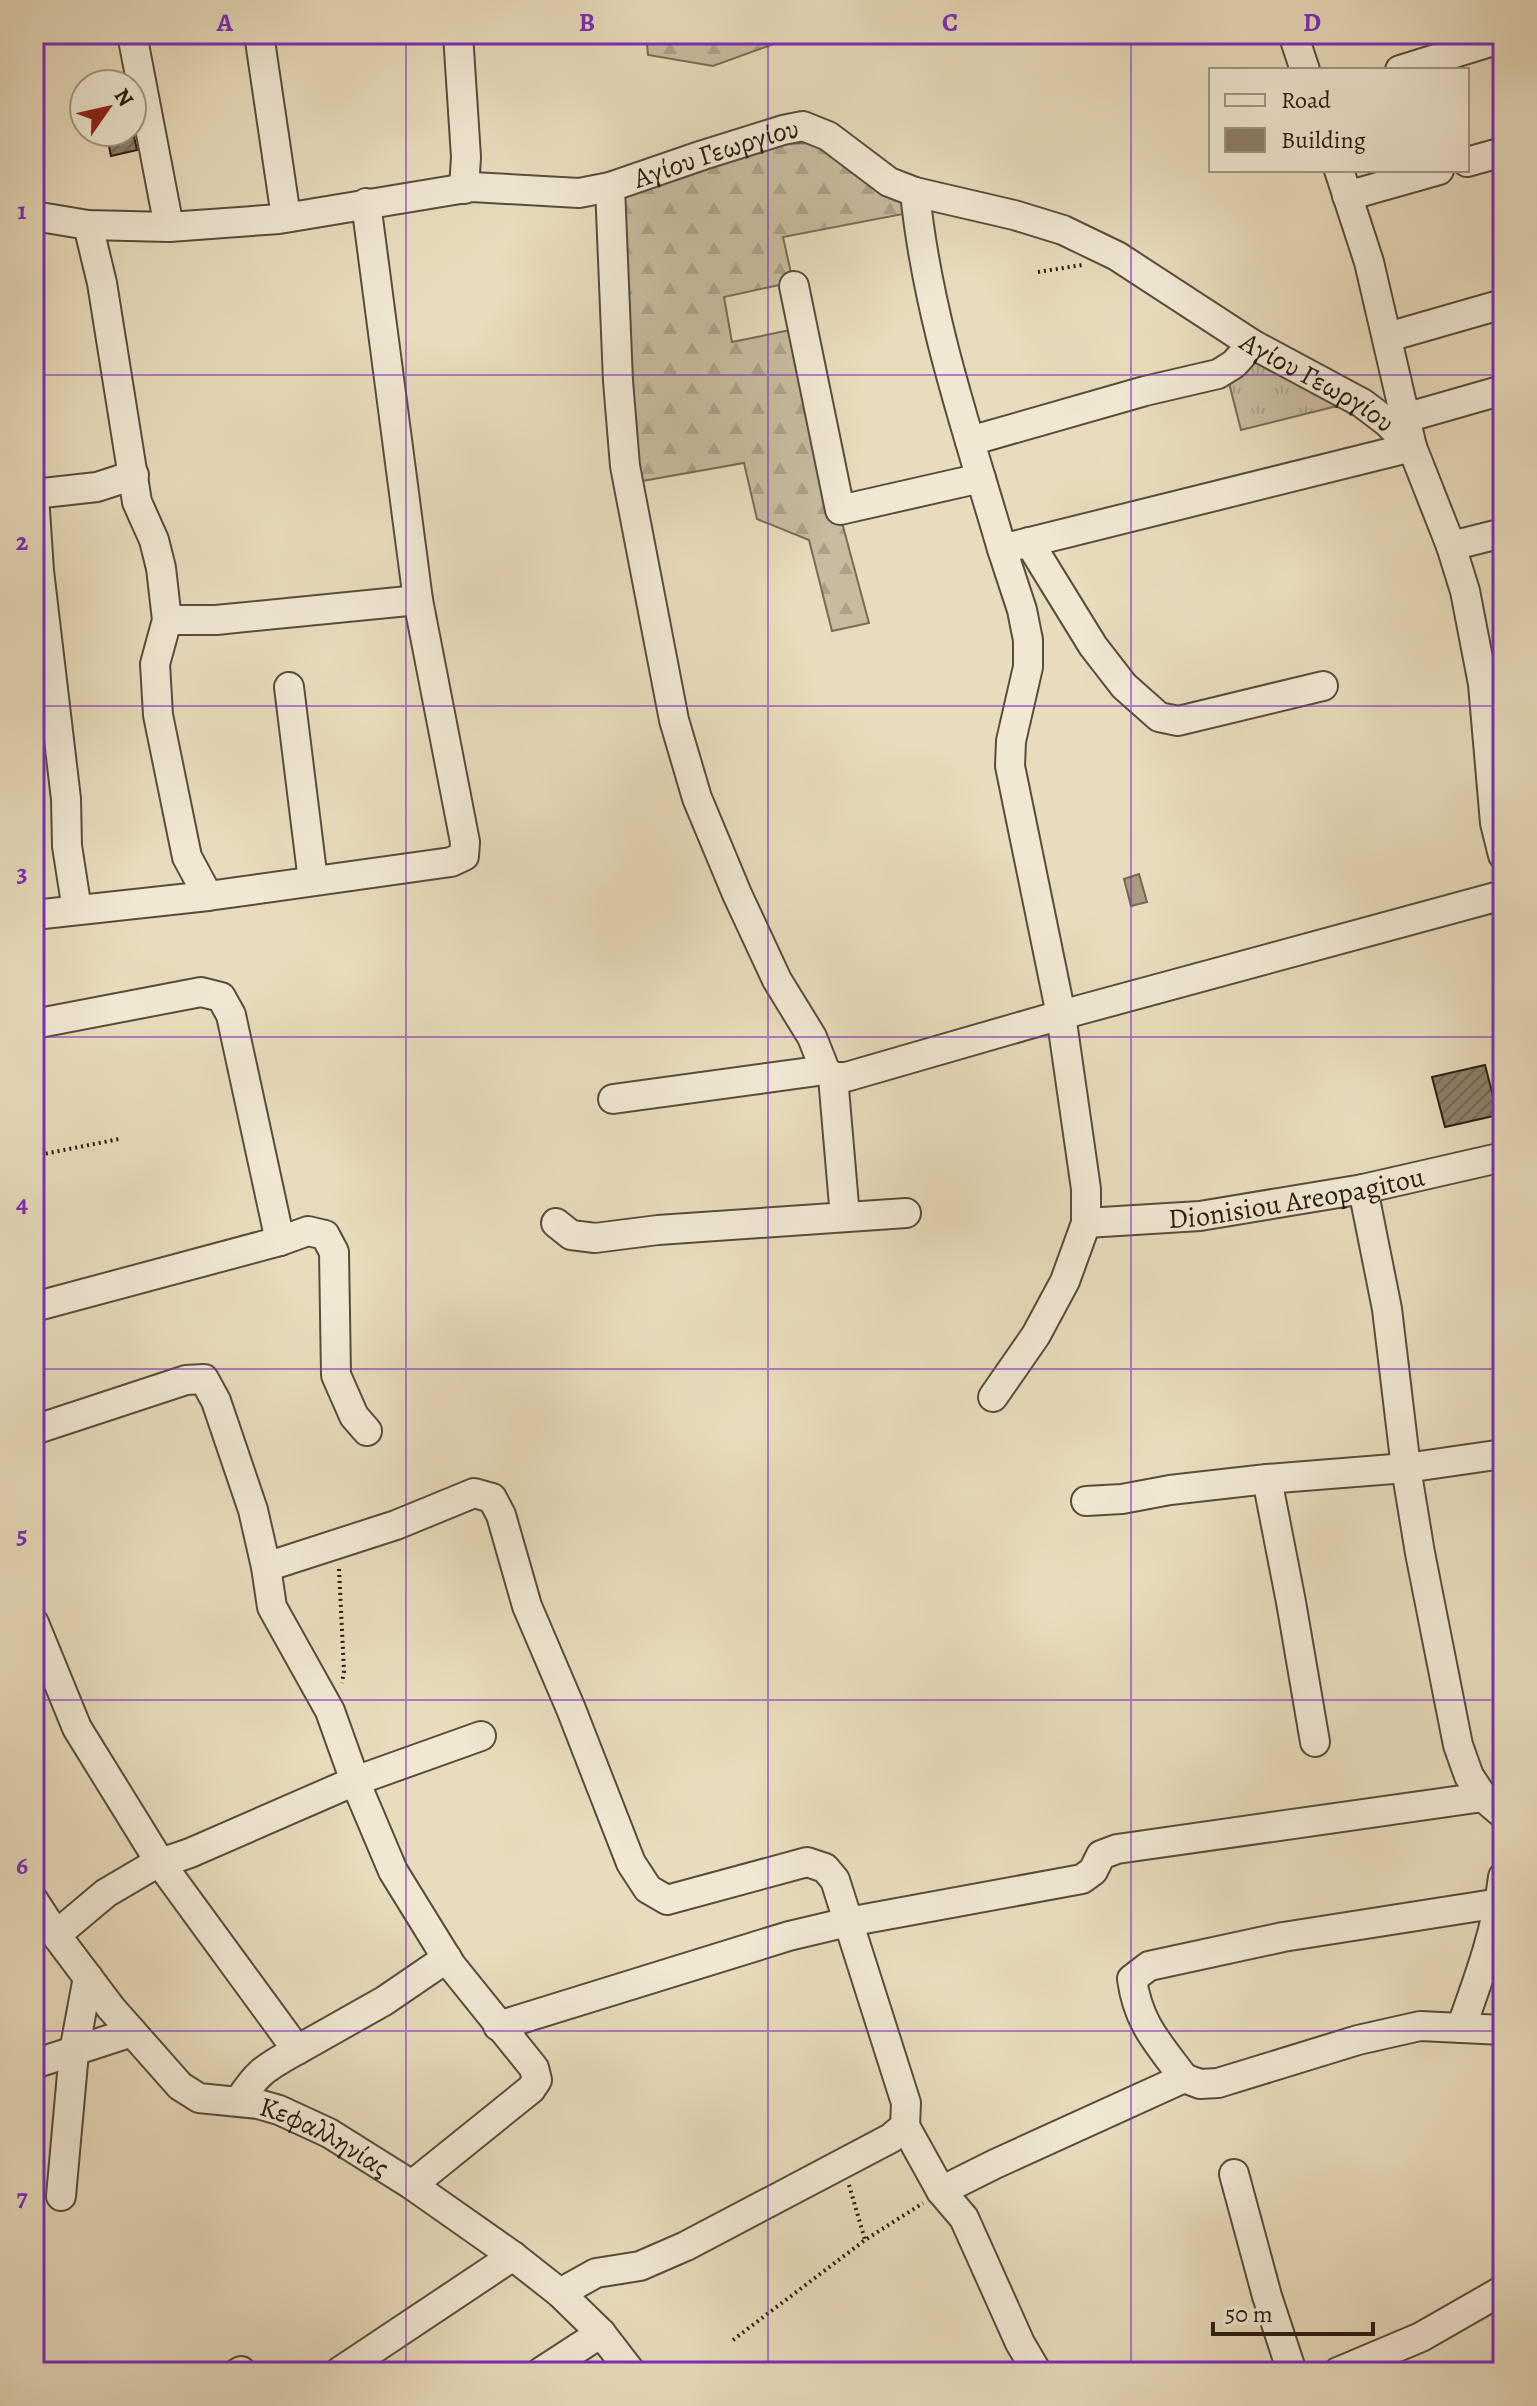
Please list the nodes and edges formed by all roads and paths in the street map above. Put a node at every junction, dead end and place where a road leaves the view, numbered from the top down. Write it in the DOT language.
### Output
graph roads {
  1 [pos="132,34"];
  2 [pos="259,34"];
  3 [pos="458,34"];
  4 [pos="1293,34"];
  5 [pos="1503,38"];
  6 [pos="1304,68"];
  7 [pos="1406,68"];
  8 [pos="1503,152"];
  9 [pos="1469,161"];
  10 [pos="1424,172"];
  11 [pos="1343,183"];
  12 [pos="610,187"];
  13 [pos="464,189"];
  14 [pos="915,192"];
  15 [pos="366,203"];
  16 [pos="34,216"];
  17 [pos="286,217"];
  18 [pos="88,225"];
  19 [pos="169,227"];
  20 [pos="794,286"];
  21 [pos="1503,304"];
  22 [pos="1388,337"];
  23 [pos="1252,344"];
  24 [pos="1503,390"];
  25 [pos="1362,403"];
  26 [pos="1403,406"];
  27 [pos="970,441"];
  28 [pos="1412,447"];
  29 [pos="134,475"];
  30 [pos="981,478"];
  31 [pos="34,495"];
  32 [pos="1503,533"];
  33 [pos="1016,546"];
  34 [pos="1451,546"];
  35 [pos="418,600"];
  36 [pos="167,620"];
  37 [pos="1493,680"];
  38 [pos="1323,686"];
  39 [pos="289,687"];
  40 [pos="1497,758"];
  41 [pos="1503,855"];
  42 [pos="313,881"];
  43 [pos="1503,895"];
  44 [pos="208,896"];
  45 [pos="35,906"];
  46 [pos="77,910"];
  47 [pos="1061,1015"];
  48 [pos="34,1024"];
  49 [pos="829,1073"];
  50 [pos="613,1099"];
  51 [pos="119,1139"];
  52 [pos="34,1156"];
  53 [pos="1503,1157"];
  54 [pos="1363,1189"];
  55 [pos="906,1213"];
  56 [pos="845,1217"];
  57 [pos="556,1223"];
  58 [pos="1086,1223"];
  59 [pos="280,1241"];
  60 [pos="34,1307"];
  61 [pos="993,1397"];
  62 [pos="34,1430"];
  63 [pos="367,1431"];
  64 [pos="1503,1454"];
  65 [pos="1406,1468"];
  66 [pos="1267,1479"];
  67 [pos="1086,1501"];
  68 [pos="339,1542"];
  69 [pos="266,1567"];
  70 [pos="34,1623"];
  71 [pos="330,1711"];
  72 [pos="481,1736"];
  73 [pos="1315,1742"];
  74 [pos="355,1781"];
  75 [pos="1493,1806"];
  76 [pos="161,1864"];
  77 [pos="1502,1890"];
  78 [pos="34,1901"];
  79 [pos="848,1922"];
  80 [pos="56,1935"];
  81 [pos="447,1958"];
  82 [pos="88,1977"];
  83 [pos="498,2026"];
  84 [pos="1461,2028"];
  85 [pos="1503,2030"];
  86 [pos="132,2032"];
  87 [pos="297,2050"];
  88 [pos="74,2052"];
  89 [pos="34,2064"];
  90 [pos="1184,2078"];
  91 [pos="239,2101"];
  92 [pos="905,2126"];
  93 [pos="842,2163"];
  94 [pos="1234,2174"];
  95 [pos="412,2185"];
  96 [pos="941,2191"];
  97 [pos="61,2196"];
  98 [pos="865,2240"];
  99 [pos="513,2256"];
  100 [pos="1503,2290"];
  101 [pos="560,2293"];
  102 [pos="601,2333"];
  103 [pos="733,2340"];
  104 [pos="339,2372"];
  105 [pos="541,2372"];
  106 [pos="631,2372"];
  107 [pos="1037,2372"];
  108 [pos="1292,2372"];
  109 [pos="1338,2372"];
  1 -- 19 [label="street"];
  2 -- 17 [label="street"];
  3 -- 13 [label="street"];
  4 -- 6 [label="street"];
  5 -- 7 [label="street"];
  8 -- 9 [label="street"];
  10 -- 11 [label="street"];
  11 -- 22 [label="street"];
  12 -- 13 [label="street, Αγίου Γεωργίου"];
  12 -- 14 [label="street, Αγίου Γεωργίου"];
  12 -- 49 [label="street"];
  13 -- 15 [label="street, Αγίου Γεωργίου"];
  14 -- 23 [label="street, Αγίου Γεωργίου"];
  14 -- 27 [label="street"];
  15 -- 17 [label="street, Αγίου Γεωργίου"];
  15 -- 35 [label="street"];
  16 -- 18 [label="street, Αγίου Γεωργίου"];
  17 -- 19 [label="street, Αγίου Γεωργίου"];
  18 -- 19 [label="street, Αγίου Γεωργίου"];
  18 -- 29 [label="street"];
  20 -- 30 [label="street"];
  21 -- 22 [label="street"];
  22 -- 26 [label="street"];
  23 -- 25 [label="street, Αγίου Γεωργίου"];
  23 -- 27 [label="street"];
  24 -- 26 [label="street"];
  25 -- 26 [label="street"];
  25 -- 28 [label="street, Αγίου Γεωργίου"];
  26 -- 28 [label="street"];
  27 -- 30 [label="street"];
  28 -- 33 [label="street"];
  28 -- 34 [label="street"];
  29 -- 31 [label="street"];
  29 -- 36 [label="street"];
  30 -- 33 [label="street"];
  31 -- 46 [label="street"];
  32 -- 34 [label="street"];
  33 -- 38 [label="street"];
  33 -- 47 [label="street"];
  34 -- 37 [label="street"];
  35 -- 36 [label="street"];
  35 -- 42 [label="street"];
  36 -- 44 [label="street"];
  37 -- 40 [label="street"];
  39 -- 42 [label="street"];
  40 -- 41 [label="street"];
  42 -- 44 [label="street"];
  43 -- 47 [label="street"];
  44 -- 46 [label="street"];
  45 -- 46 [label="street"];
  47 -- 49 [label="street"];
  47 -- 58 [label="street"];
  48 -- 59 [label="street"];
  49 -- 50 [label="street"];
  49 -- 56 [label="street"];
  51 -- 52 [label="path"];
  53 -- 54 [label="street, Dionisiou Areopagitou"];
  54 -- 58 [label="street, Dionisiou Areopagitou"];
  54 -- 65 [label="street"];
  55 -- 56 [label="street"];
  56 -- 57 [label="street"];
  58 -- 61 [label="street"];
  59 -- 60 [label="street"];
  59 -- 63 [label="street"];
  62 -- 69 [label="street"];
  64 -- 65 [label="street"];
  65 -- 66 [label="street"];
  65 -- 75 [label="street"];
  66 -- 67 [label="street"];
  66 -- 73 [label="street"];
  68 -- 69 [label="street"];
  68 -- 71 [label="path"];
  68 -- 79 [label="street"];
  69 -- 71 [label="street"];
  70 -- 76 [label="street"];
  71 -- 74 [label="street"];
  72 -- 74 [label="street"];
  74 -- 76 [label="street"];
  74 -- 81 [label="street"];
  75 -- 79 [label="street"];
  76 -- 80 [label="street"];
  76 -- 87 [label="street"];
  77 -- 84 [label="street"];
  77 -- 90 [label="street"];
  78 -- 80 [label="street, Κεφαλληνίας"];
  79 -- 83 [label="street"];
  79 -- 92 [label="street"];
  80 -- 82 [label="street, Κεφαλληνίας"];
  81 -- 83 [label="street"];
  81 -- 87 [label="street"];
  82 -- 86 [label="street, Κεφαλληνίας"];
  82 -- 88 [label="street"];
  83 -- 95 [label="street"];
  84 -- 85 [label="street"];
  84 -- 90 [label="street"];
  86 -- 88 [label="street"];
  86 -- 91 [label="street, Κεφαλληνίας"];
  87 -- 91 [label="street"];
  88 -- 89 [label="street"];
  88 -- 97 [label="street"];
  90 -- 96 [label="street"];
  91 -- 95 [label="street, Κεφαλληνίας"];
  92 -- 93 [label="street"];
  92 -- 96 [label="street"];
  93 -- 98 [label="path"];
  93 -- 101 [label="street"];
  94 -- 108 [label="street"];
  95 -- 99 [label="street, Κεφαλληνίας"];
  96 -- 98 [label="path"];
  96 -- 107 [label="street"];
  98 -- 103 [label="path"];
  99 -- 101 [label="street, Κεφαλληνίας"];
  99 -- 104 [label="street"];
  100 -- 109 [label="street"];
  101 -- 102 [label="street, Κεφαλληνίας"];
  102 -- 105 [label="street"];
  102 -- 106 [label="street, Κεφαλληνίας"];
}
